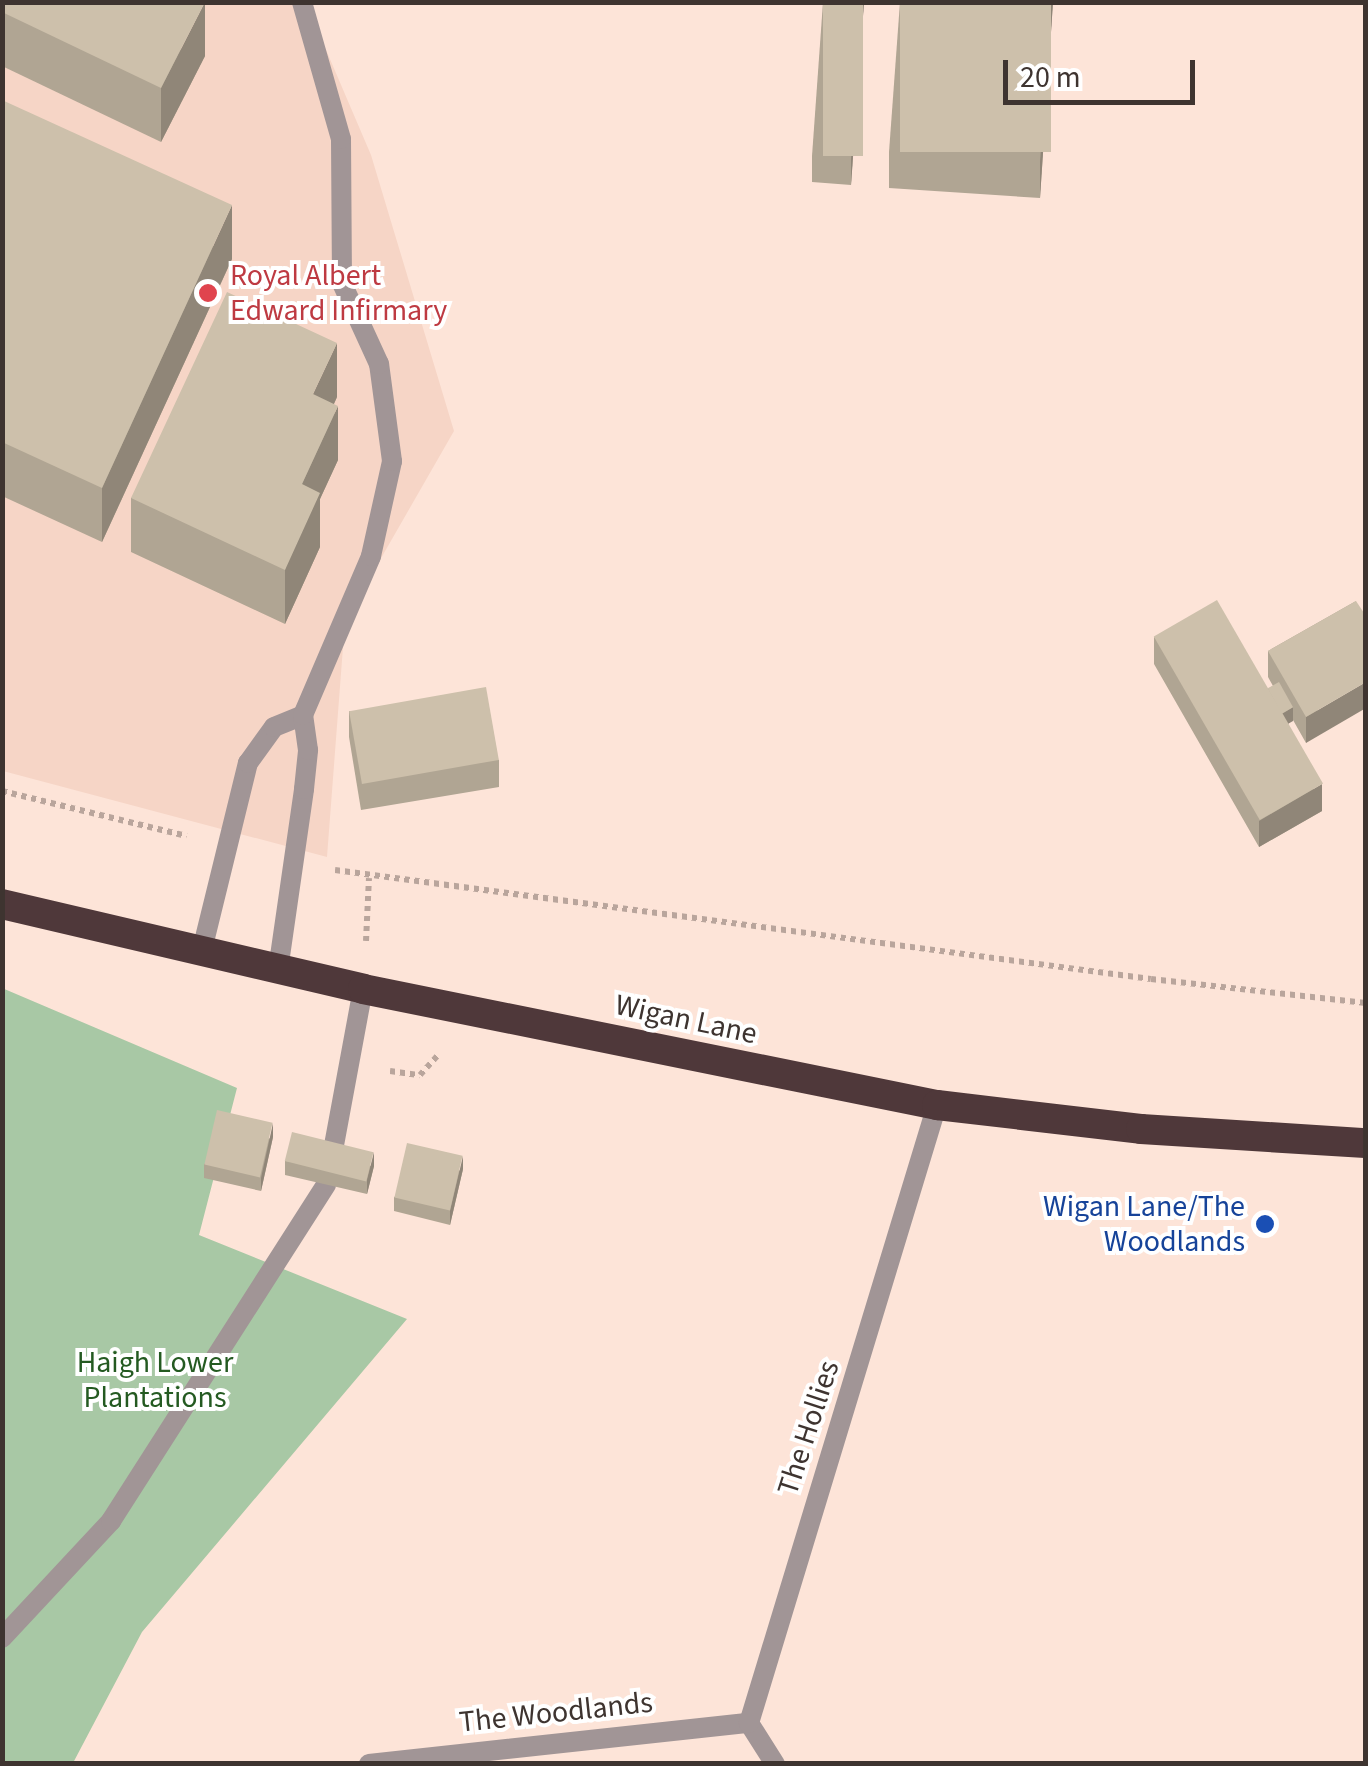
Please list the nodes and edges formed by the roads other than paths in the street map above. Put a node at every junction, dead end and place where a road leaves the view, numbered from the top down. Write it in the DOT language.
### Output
graph roads {
  1 [pos="302,2"];
  2 [pos="304,714"];
  3 [pos="2,904"];
  4 [pos="201,954"];
  5 [pos="278,970"];
  6 [pos="363,989"];
  7 [pos="937,1105"];
  8 [pos="1366,1144"];
  9 [pos="332,1156"];
  10 [pos="326,1184"];
  11 [pos="2,1638"];
  12 [pos="749,1723"];
  13 [pos="370,1764"];
  14 [pos="775,1764"];
  1 -- 2 [label="street"];
  2 -- 4 [label="street"];
  2 -- 5 [label="street"];
  3 -- 4 [label="highway, Wigan Lane"];
  4 -- 5 [label="highway, Wigan Lane"];
  5 -- 6 [label="highway, Wigan Lane"];
  6 -- 7 [label="highway, Wigan Lane"];
  6 -- 9 [label="street"];
  7 -- 8 [label="highway, Wigan Lane"];
  7 -- 12 [label="street, The Hollies"];
  10 -- 11 [label="street"];
  12 -- 13 [label="street, The Woodlands"];
  12 -- 14 [label="street"];
}
